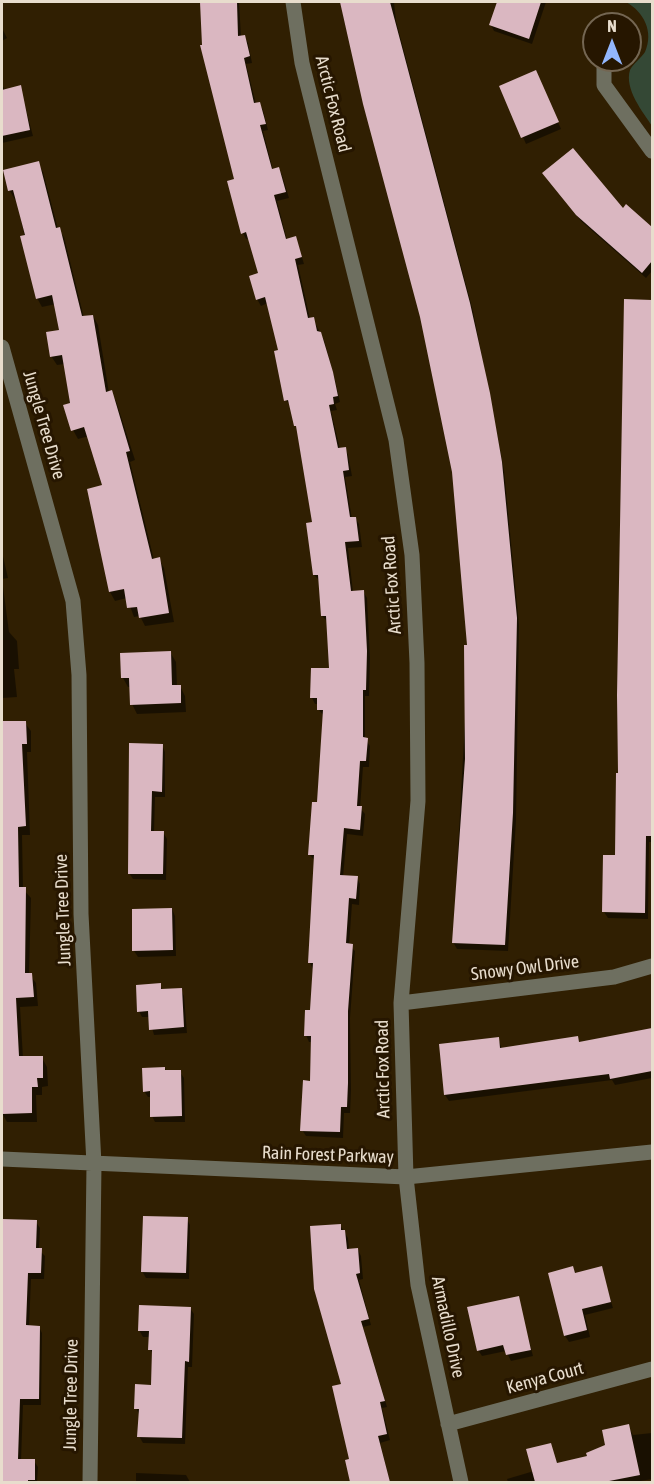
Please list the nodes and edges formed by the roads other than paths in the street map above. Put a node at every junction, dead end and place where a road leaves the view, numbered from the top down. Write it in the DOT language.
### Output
graph roads {
  1 [pos="293,2"];
  2 [pos="604,72"];
  3 [pos="652,151"];
  4 [pos="2,347"];
  5 [pos="652,966"];
  6 [pos="401,1004"];
  7 [pos="652,1152"];
  8 [pos="2,1159"];
  9 [pos="94,1164"];
  10 [pos="406,1178"];
  11 [pos="652,1369"];
  12 [pos="448,1424"];
  13 [pos="90,1482"];
  14 [pos="461,1482"];
  1 -- 6 [label="street, Arctic Fox Road"];
  2 -- 3 [label="street"];
  4 -- 9 [label="street, Jungle Tree Drive"];
  5 -- 6 [label="street, Snowy Owl Drive"];
  6 -- 10 [label="street, Arctic Fox Road"];
  7 -- 10 [label="street, Rain Forest Parkway"];
  8 -- 9 [label="street, Rain Forest Parkway"];
  9 -- 10 [label="street, Rain Forest Parkway"];
  9 -- 13 [label="street, Jungle Tree Drive"];
  10 -- 12 [label="street, Armadillo Drive"];
  11 -- 12 [label="street, Kenya Court"];
  12 -- 14 [label="street, Armadillo Drive"];
}
